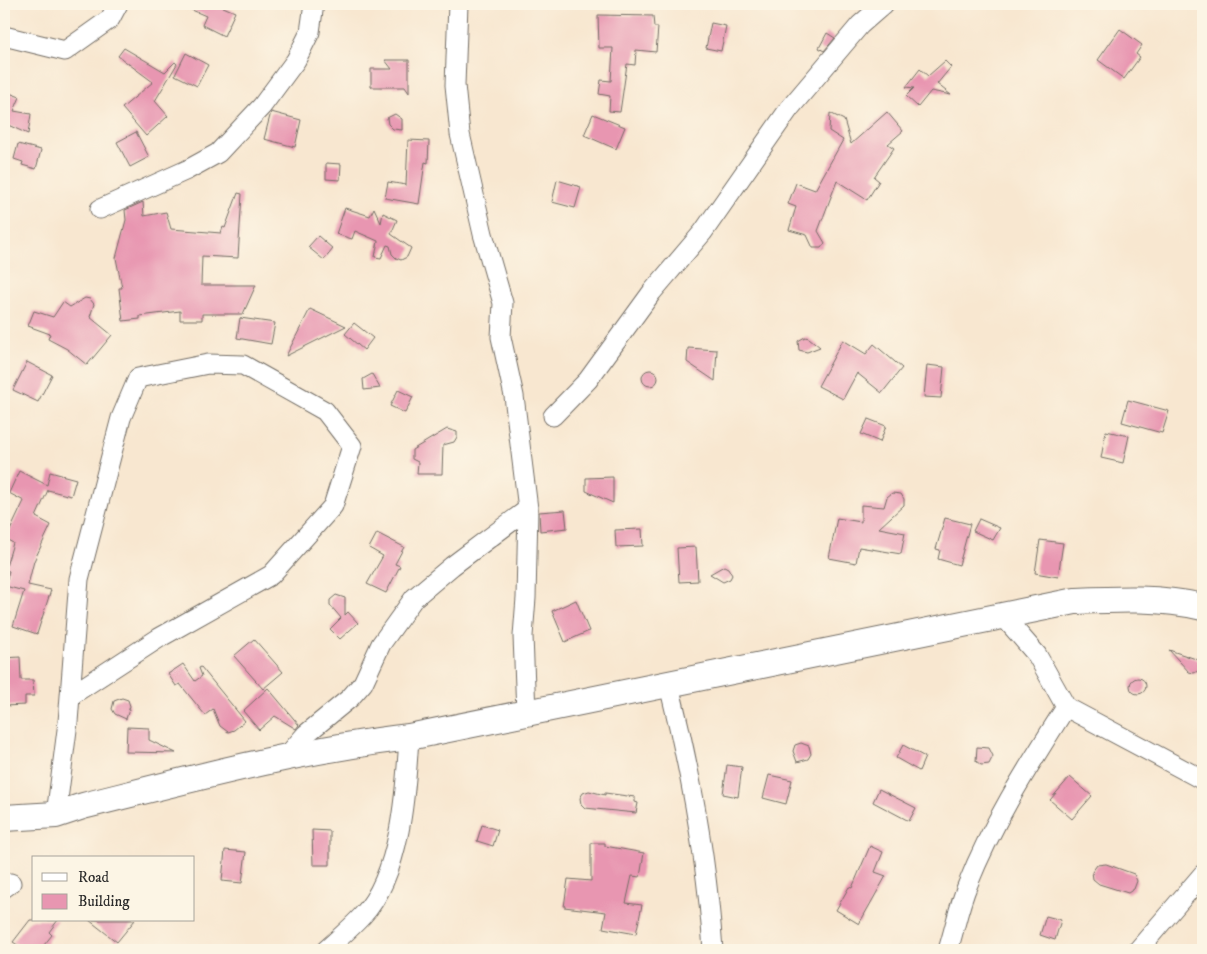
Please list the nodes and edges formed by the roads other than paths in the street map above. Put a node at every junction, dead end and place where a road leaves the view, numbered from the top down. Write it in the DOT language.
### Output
graph roads {
  1 [pos="118,4"];
  2 [pos="314,4"];
  3 [pos="458,4"];
  4 [pos="884,4"];
  5 [pos="4,36"];
  6 [pos="100,209"];
  7 [pos="553,416"];
  8 [pos="528,509"];
  9 [pos="1191,599"];
  10 [pos="1203,607"];
  11 [pos="1004,617"];
  12 [pos="669,685"];
  13 [pos="70,696"];
  14 [pos="1066,707"];
  15 [pos="526,713"];
  16 [pos="409,737"];
  17 [pos="287,756"];
  18 [pos="1203,780"];
  19 [pos="56,815"];
  20 [pos="4,818"];
  21 [pos="1203,874"];
  22 [pos="326,950"];
  23 [pos="713,950"];
  24 [pos="948,950"];
  25 [pos="1138,950"];
  1 -- 5 [label="street"];
  2 -- 6 [label="street"];
  3 -- 8 [label="street"];
  4 -- 7 [label="street"];
  8 -- 15 [label="street"];
  8 -- 17 [label="street"];
  9 -- 10 [label="street"];
  9 -- 11 [label="street"];
  11 -- 12 [label="street"];
  11 -- 14 [label="street"];
  12 -- 15 [label="street"];
  12 -- 23 [label="street"];
  13 -- 13 [label="street"];
  13 -- 19 [label="street"];
  14 -- 18 [label="street"];
  14 -- 24 [label="street"];
  15 -- 16 [label="street"];
  16 -- 17 [label="street"];
  16 -- 22 [label="street"];
  17 -- 19 [label="street"];
  19 -- 20 [label="street"];
  21 -- 25 [label="street"];
}
